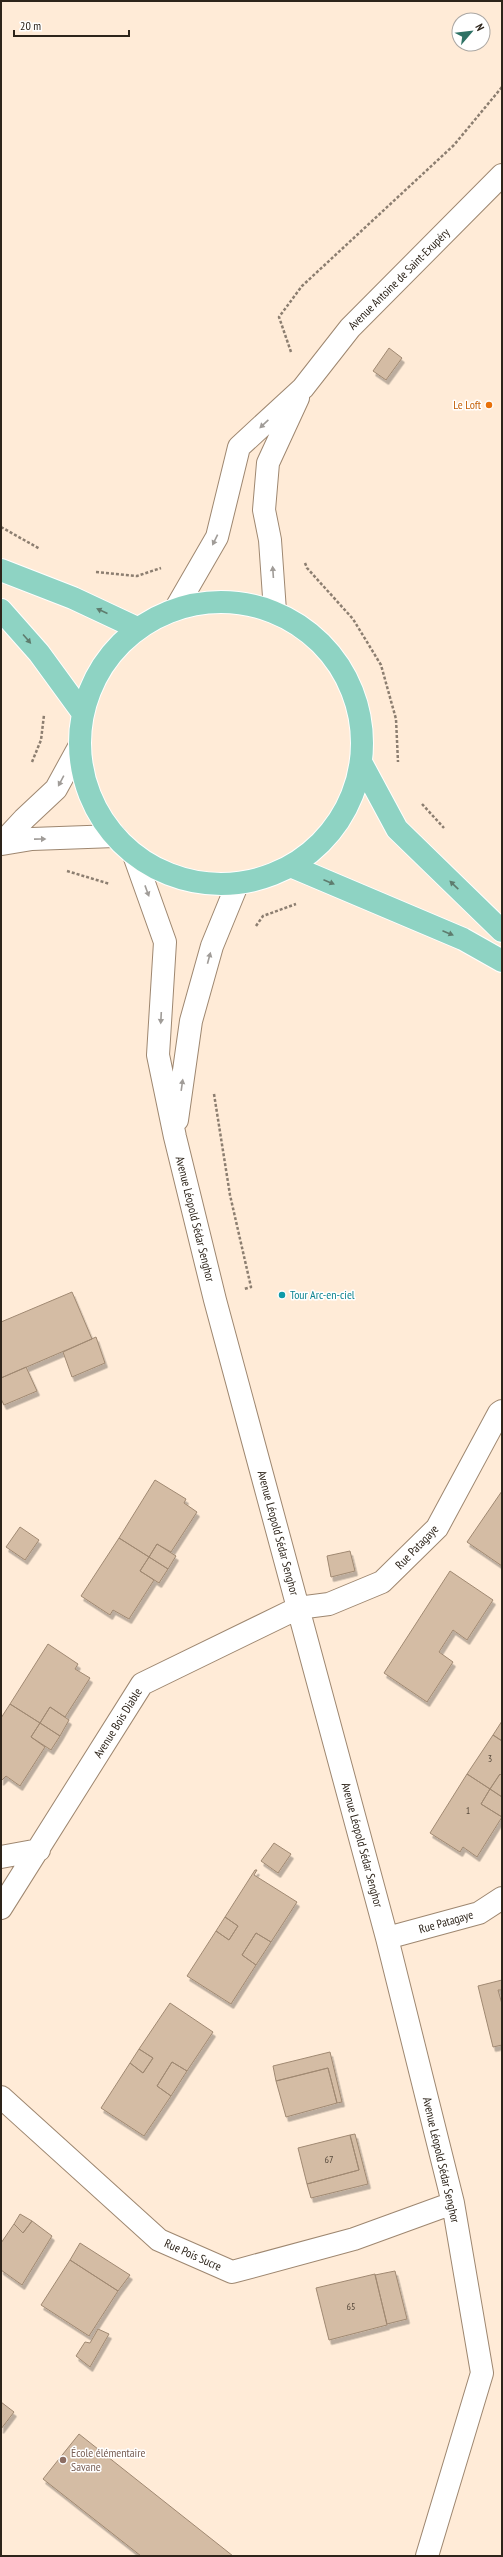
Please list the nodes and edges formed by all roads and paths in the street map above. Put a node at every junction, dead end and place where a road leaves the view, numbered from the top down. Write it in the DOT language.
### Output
graph roads {
  1 [pos="502,87"];
  2 [pos="502,175"];
  3 [pos="303,388"];
  4 [pos="1,570"];
  5 [pos="176,608"];
  6 [pos="1,610"];
  7 [pos="275,611"];
  8 [pos="137,628"];
  9 [pos="82,712"];
  10 [pos="79,747"];
  11 [pos="362,764"];
  12 [pos="114,836"];
  13 [pos="1,844"];
  14 [pos="134,855"];
  15 [pos="293,867"];
  16 [pos="237,885"];
  17 [pos="502,931"];
  18 [pos="502,961"];
  19 [pos="175,1137"];
  20 [pos="502,1412"];
  21 [pos="298,1608"];
  22 [pos="39,1850"];
  23 [pos="1,1857"];
  24 [pos="502,1898"];
  25 [pos="1,1908"];
  26 [pos="387,1938"];
  27 [pos="1,2097"];
  28 [pos="453,2203"];
  29 [pos="427,2556"];
  1 -- 3 [label="path"];
  2 -- 3 [label="street, Avenue Antoine de Saint-Exupéry"];
  3 -- 5 [label="street, one-way"];
  7 -- 3 [label="street, one-way"];
  8 -- 4 [label="main road, one-way"];
  5 -- 7 [label="main road"];
  5 -- 8 [label="main road"];
  6 -- 9 [label="main road, one-way"];
  7 -- 11 [label="main road"];
  8 -- 9 [label="main road"];
  9 -- 10 [label="main road"];
  10 -- 12 [label="main road"];
  10 -- 13 [label="street, one-way"];
  11 -- 15 [label="main road"];
  17 -- 11 [label="main road, one-way"];
  13 -- 12 [label="street, one-way"];
  12 -- 14 [label="main road"];
  14 -- 16 [label="main road"];
  14 -- 19 [label="street, Avenue Léopold Sédar Senghor, one-way"];
  15 -- 16 [label="main road"];
  15 -- 18 [label="main road, one-way"];
  19 -- 16 [label="street, Avenue Léopold Sédar Senghor, one-way"];
  19 -- 21 [label="street, Avenue Léopold Sédar Senghor"];
  20 -- 21 [label="street, Rue Patagaye"];
  21 -- 22 [label="street, Avenue Bois Diable"];
  21 -- 26 [label="street, Avenue Léopold Sédar Senghor"];
  22 -- 23 [label="street"];
  22 -- 25 [label="street, Avenue Bois Diable"];
  24 -- 26 [label="street, Rue Patagaye"];
  26 -- 28 [label="street, Avenue Léopold Sédar Senghor"];
  27 -- 28 [label="street, Rue Pois Sucre"];
  28 -- 29 [label="street, Avenue Léopold Sédar Senghor"];
}
